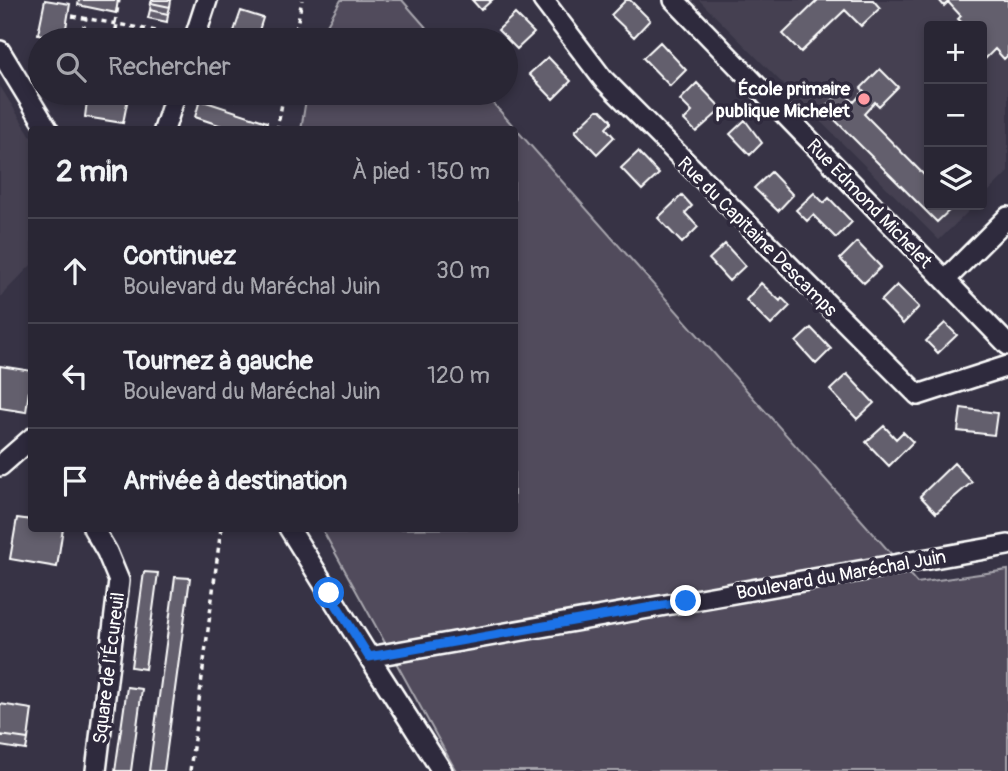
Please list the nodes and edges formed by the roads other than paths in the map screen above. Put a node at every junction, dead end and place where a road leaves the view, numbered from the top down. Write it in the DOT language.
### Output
graph roads {
  1 [pos="207,0"];
  2 [pos="543,0"];
  3 [pos="674,0"];
  4 [pos="198,28"];
  5 [pos="0,51"];
  6 [pos="28,97"];
  7 [pos="33,105"];
  8 [pos="172,105"];
  9 [pos="46,126"];
  10 [pos="165,126"];
  11 [pos="1008,217"];
  12 [pos="945,280"];
  13 [pos="1008,345"];
  14 [pos="1008,366"];
  15 [pos="28,442"];
  16 [pos="0,466"];
  17 [pos="95,532"];
  18 [pos="291,532"];
  19 [pos="1008,545"];
  20 [pos="369,657"];
  21 [pos="96,771"];
  22 [pos="442,771"];
  1 -- 4 [label="street"];
  2 -- 14 [label="street, Rue du Capitaine Descamps"];
  3 -- 12 [label="street, Rue Edmond Michelet"];
  5 -- 6 [label="street"];
  7 -- 9 [label="street"];
  8 -- 10 [label="street"];
  11 -- 12 [label="street"];
  12 -- 13 [label="street, Rue Edmond Michelet"];
  15 -- 16 [label="street"];
  17 -- 21 [label="street, Square de l'Écureuil"];
  18 -- 20 [label="street"];
  19 -- 20 [label="street, Boulevard du Maréchal Juin"];
  20 -- 22 [label="street"];
}
